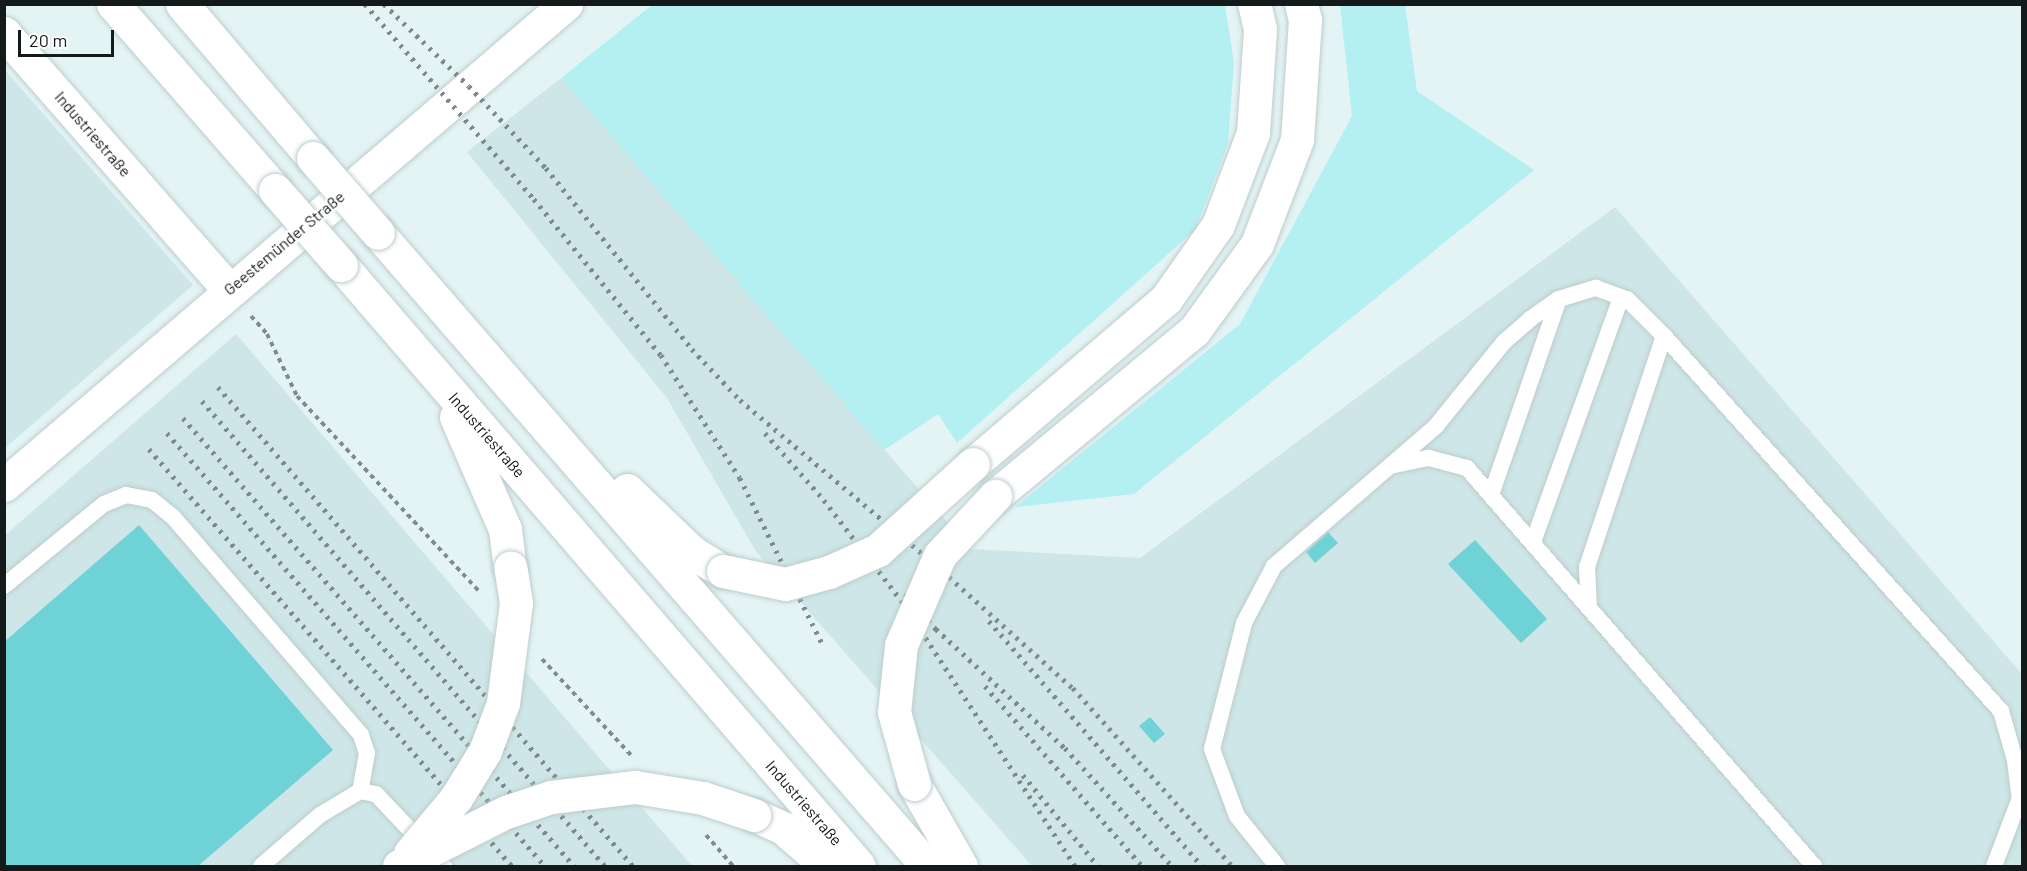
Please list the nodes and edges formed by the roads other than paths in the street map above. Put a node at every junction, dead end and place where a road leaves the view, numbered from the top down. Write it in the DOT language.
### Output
graph roads {
  1 [pos="113,4"];
  2 [pos="182,4"];
  3 [pos="566,4"];
  4 [pos="1254,4"];
  5 [pos="1301,4"];
  6 [pos="4,33"];
  7 [pos="229,290"];
  8 [pos="1621,297"];
  9 [pos="1560,299"];
  10 [pos="1664,336"];
  11 [pos="493,363"];
  12 [pos="435,375"];
  13 [pos="1386,466"];
  14 [pos="4,485"];
  15 [pos="1491,495"];
  16 [pos="1533,542"];
  17 [pos="4,586"];
  18 [pos="1589,607"];
  19 [pos="360,791"];
  20 [pos="261,867"];
  21 [pos="399,867"];
  22 [pos="444,867"];
  23 [pos="827,867"];
  24 [pos="859,867"];
  25 [pos="927,867"];
  26 [pos="961,867"];
  27 [pos="1277,867"];
  28 [pos="1815,867"];
  29 [pos="1994,867"];
  1 -- 12 [label="main road, Industriestraße, bridge"];
  2 -- 11 [label="main road, bridge"];
  3 -- 7 [label="main road, Geestemünder Straße"];
  4 -- 11 [label="main road, bridge"];
  5 -- 26 [label="main road, bridge"];
  6 -- 7 [label="main road, Industriestraße"];
  7 -- 14 [label="main road, Geestemünder Straße"];
  8 -- 9 [label="lane"];
  8 -- 10 [label="lane"];
  8 -- 16 [label="lane"];
  9 -- 13 [label="lane"];
  9 -- 15 [label="lane"];
  10 -- 18 [label="lane"];
  10 -- 29 [label="lane"];
  11 -- 25 [label="main road"];
  12 -- 21 [label="main road, bridge"];
  12 -- 24 [label="main road, Industriestraße"];
  13 -- 15 [label="lane"];
  13 -- 27 [label="lane"];
  15 -- 16 [label="lane"];
  16 -- 18 [label="lane"];
  17 -- 19 [label="lane"];
  18 -- 28 [label="lane"];
  19 -- 20 [label="lane"];
  19 -- 22 [label="lane"];
  21 -- 23 [label="main road, bridge"];
}
